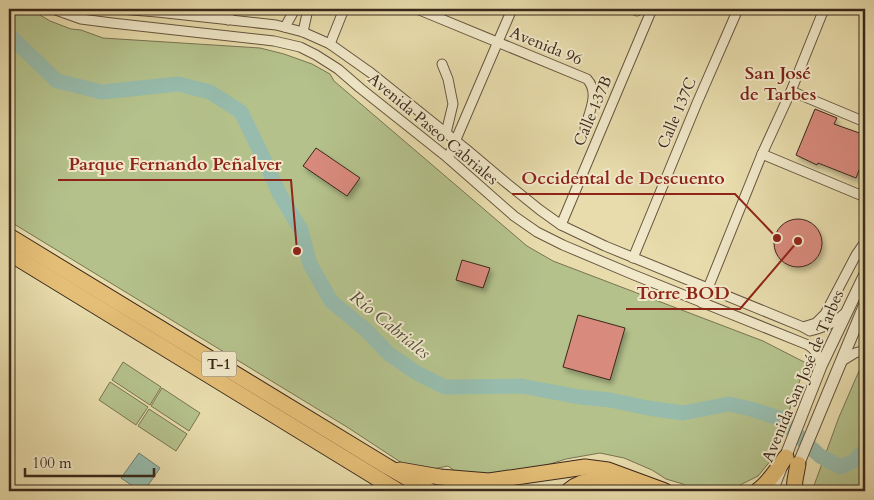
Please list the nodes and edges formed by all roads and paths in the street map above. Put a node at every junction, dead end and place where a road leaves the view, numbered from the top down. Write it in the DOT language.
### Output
graph roads {
  1 [pos="53,9"];
  2 [pos="120,9"];
  3 [pos="230,9"];
  4 [pos="295,9"];
  5 [pos="308,9"];
  6 [pos="344,9"];
  7 [pos="418,9"];
  8 [pos="512,9"];
  9 [pos="652,9"];
  10 [pos="738,9"];
  11 [pos="824,9"];
  12 [pos="144,10"];
  13 [pos="157,10"];
  14 [pos="228,20"];
  15 [pos="285,27"];
  16 [pos="303,32"];
  17 [pos="498,42"];
  18 [pos="330,44"];
  19 [pos="442,64"];
  20 [pos="792,91"];
  21 [pos="865,122"];
  22 [pos="585,128"];
  23 [pos="446,133"];
  24 [pos="455,140"];
  25 [pos="762,154"];
  26 [pos="448,158"];
  27 [pos="865,197"];
  28 [pos="561,225"];
  29 [pos="9,236"];
  30 [pos="865,242"];
  31 [pos="9,253"];
  32 [pos="633,258"];
  33 [pos="865,274"];
  34 [pos="708,288"];
  35 [pos="702,302"];
  36 [pos="865,304"];
  37 [pos="846,312"];
  38 [pos="803,327"];
  39 [pos="865,350"];
  40 [pos="842,361"];
  41 [pos="821,366"];
  42 [pos="792,461"];
  43 [pos="388,468"];
  44 [pos="377,479"];
  45 [pos="388,491"];
  46 [pos="398,491"];
  47 [pos="430,491"];
  48 [pos="568,491"];
  49 [pos="637,491"];
  50 [pos="665,491"];
  51 [pos="757,491"];
  52 [pos="772,491"];
  53 [pos="787,491"];
  54 [pos="794,491"];
  1 -- 26 [label="street, Avenida Paseo Cabriales"];
  2 -- 12 [label="street, Avenida Paseo Cabriales"];
  3 -- 14 [label="street"];
  4 -- 15 [label="street"];
  5 -- 16 [label="street"];
  6 -- 18 [label="street"];
  7 -- 17 [label="street, Avenida 96"];
  8 -- 17 [label="street"];
  9 -- 28 [label="street, Calle 137B"];
  10 -- 32 [label="street, Calle 137C"];
  11 -- 20 [label="street"];
  12 -- 13 [label="street, Avenida Paseo Cabriales"];
  13 -- 14 [label="street, Avenida Paseo Cabriales"];
  14 -- 15 [label="street, Avenida Paseo Cabriales"];
  15 -- 16 [label="street, Avenida Paseo Cabriales"];
  16 -- 18 [label="street, Avenida Paseo Cabriales"];
  17 -- 22 [label="street, Avenida 96"];
  17 -- 24 [label="street"];
  18 -- 23 [label="street, Avenida Paseo Cabriales"];
  19 -- 23 [label="street"];
  20 -- 21 [label="street"];
  20 -- 25 [label="street"];
  23 -- 24 [label="street, Avenida Paseo Cabriales"];
  24 -- 26 [label="street"];
  24 -- 28 [label="street, Avenida Paseo Cabriales"];
  25 -- 27 [label="street"];
  25 -- 34 [label="street"];
  26 -- 35 [label="street, Avenida Paseo Cabriales"];
  28 -- 32 [label="street, Avenida Paseo Cabriales"];
  29 -- 43 [label="highway, T-1"];
  30 -- 38 [label="street"];
  31 -- 44 [label="highway, T-1"];
  32 -- 34 [label="street, Avenida Paseo Cabriales"];
  33 -- 37 [label="street, Avenida San José de Tarbes"];
  34 -- 35 [label="street"];
  34 -- 38 [label="street, Avenida Paseo Cabriales"];
  35 -- 41 [label="street, Avenida Paseo Cabriales"];
  36 -- 40 [label="street, Avenida San José de Tarbes"];
  37 -- 38 [label="street, Avenida Paseo Cabriales"];
  37 -- 41 [label="street, Avenida San José de Tarbes"];
  39 -- 40 [label="street"];
  40 -- 42 [label="street, Avenida San José de Tarbes"];
  41 -- 42 [label="street, Avenida San José de Tarbes"];
  42 -- 51 [label="highway"];
  42 -- 52 [label="street, Avenida San José de Tarbes"];
  42 -- 53 [label="street, Avenida San José de Tarbes"];
  42 -- 54 [label="highway"];
  43 -- 47 [label="highway, T-1"];
  43 -- 50 [label="highway"];
  44 -- 45 [label="highway"];
  44 -- 46 [label="highway, T-1"];
  48 -- 49 [label="highway"];
}
